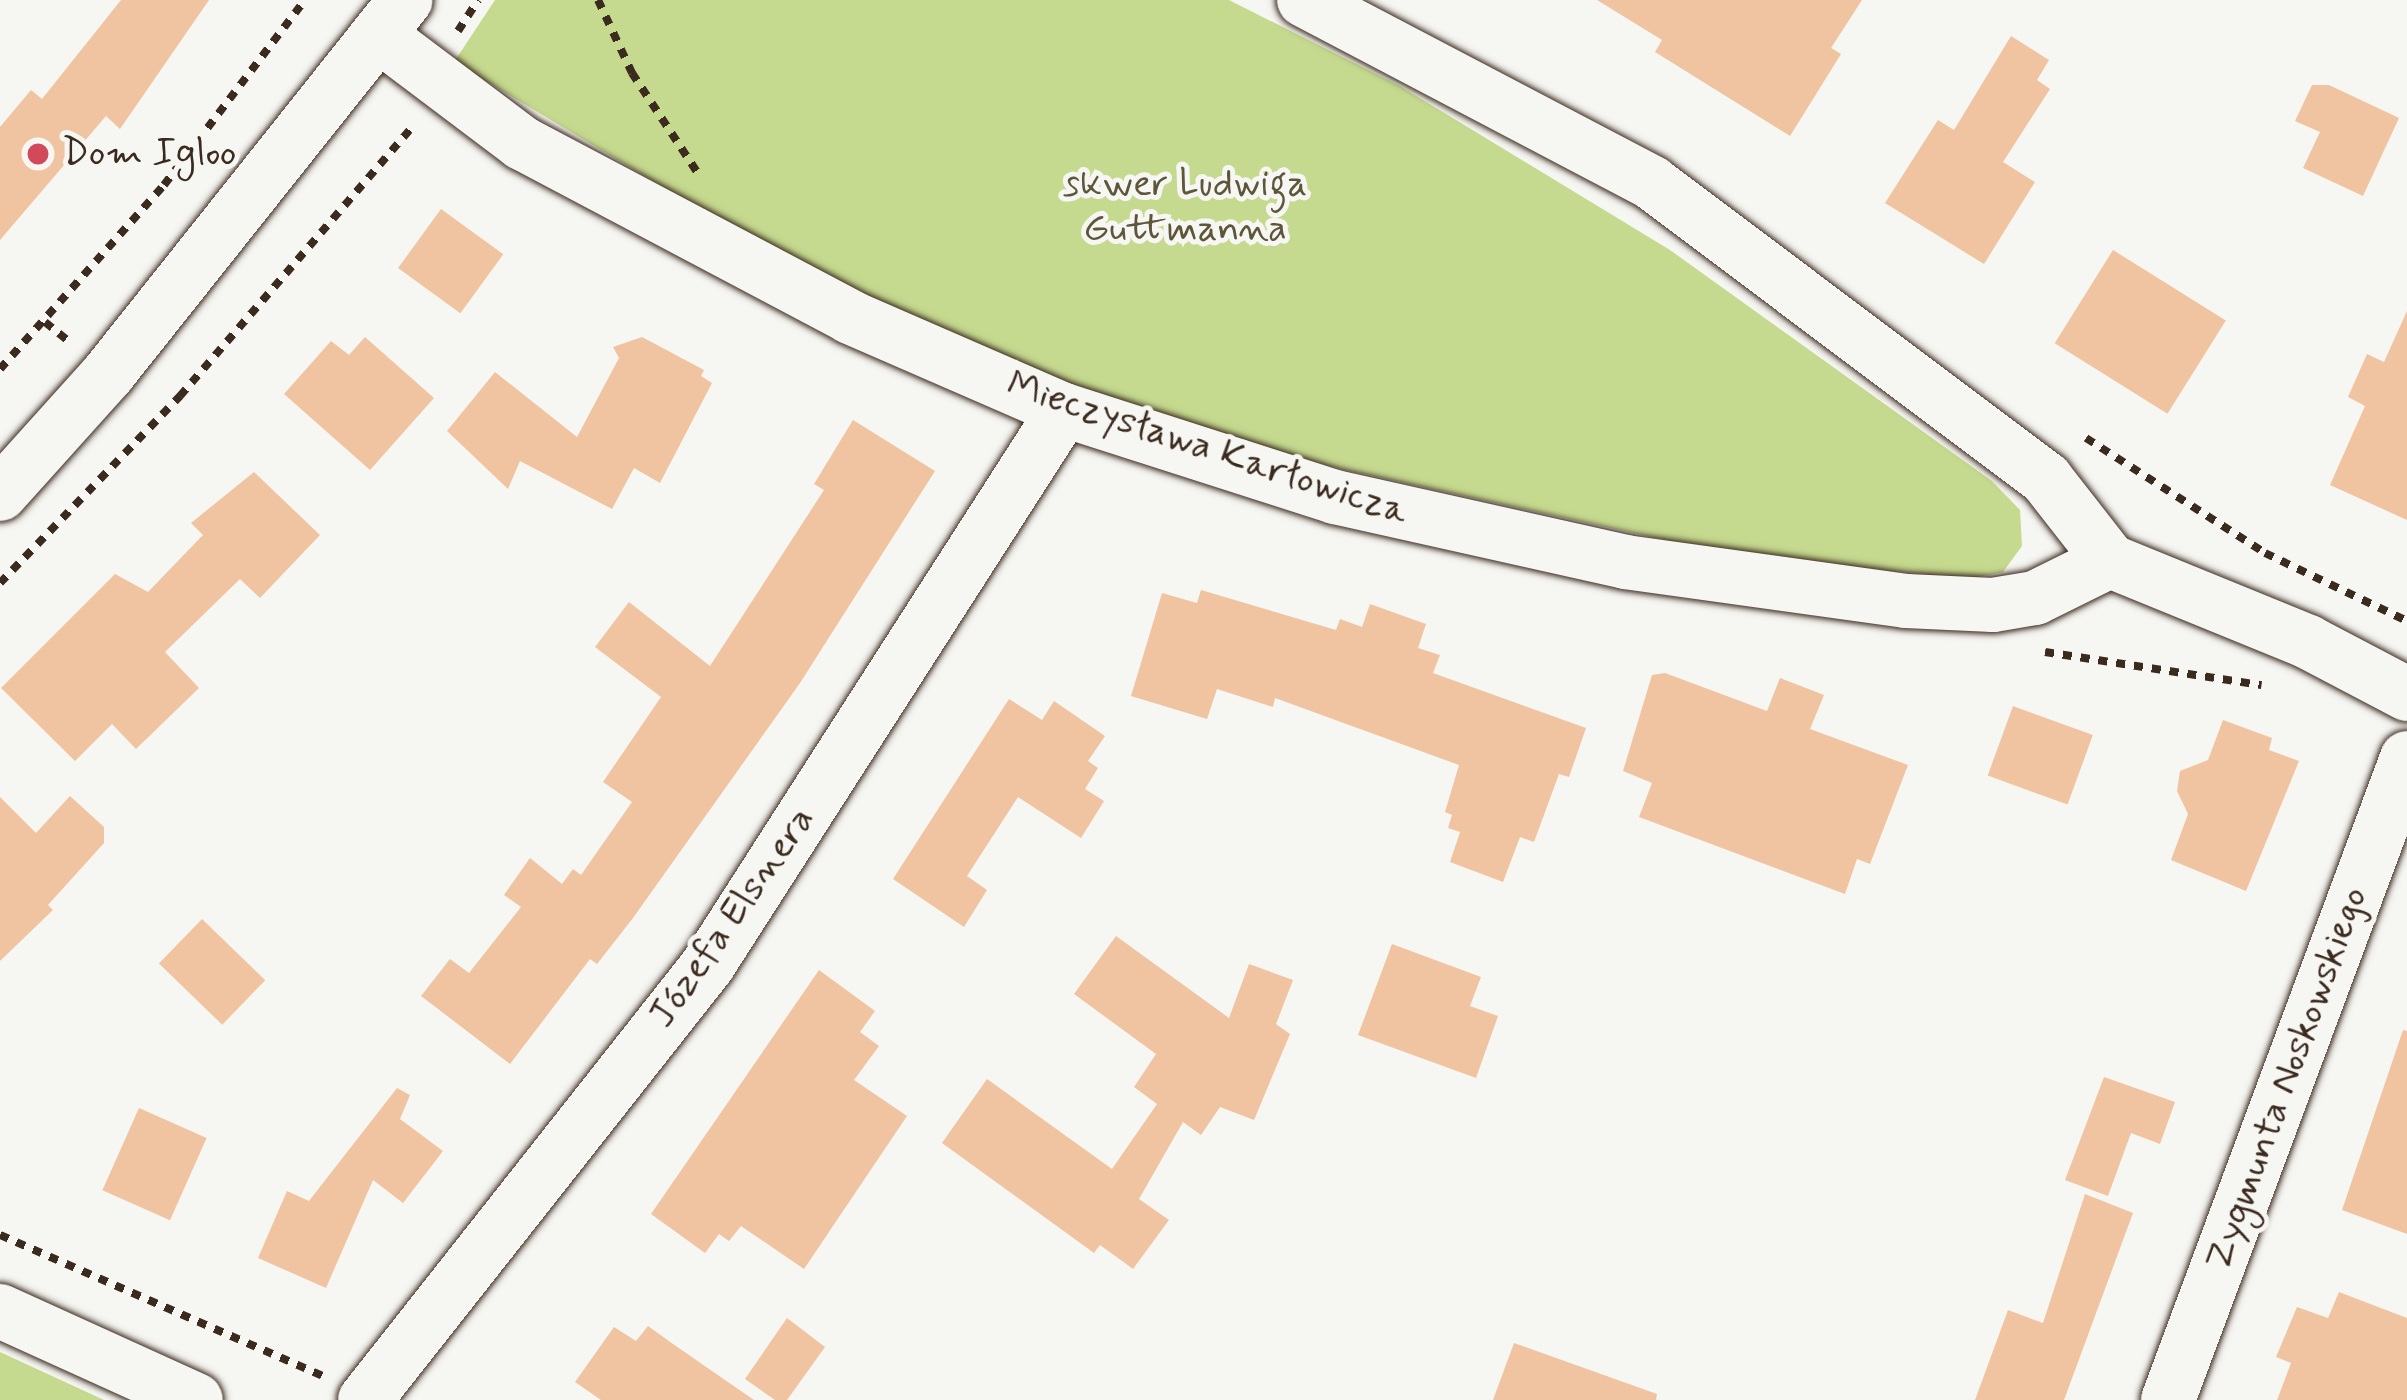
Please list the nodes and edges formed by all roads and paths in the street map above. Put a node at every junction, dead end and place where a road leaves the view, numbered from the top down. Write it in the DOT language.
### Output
graph roads {
  1 [pos="305,0"];
  2 [pos="478,0"];
  3 [pos="598,0"];
  4 [pos="1304,0"];
  5 [pos="392,18"];
  6 [pos="438,79"];
  7 [pos="721,244"];
  8 [pos="0,369"];
  9 [pos="1064,410"];
  10 [pos="0,494"];
  11 [pos="2110,561"];
  12 [pos="0,583"];
  13 [pos="2407,694"];
  14 [pos="2407,758"];
  15 [pos="0,1234"];
  16 [pos="0,1311"];
  17 [pos="366,1397"];
  18 [pos="196,1400"];
  19 [pos="2168,1400"];
  1 -- 8 [label="path"];
  2 -- 6 [label="path"];
  3 -- 7 [label="path"];
  4 -- 11 [label="street"];
  5 -- 6 [label="street, Mieczysława Karłowicza"];
  5 -- 10 [label="street"];
  6 -- 7 [label="street, Mieczysława Karłowicza"];
  6 -- 12 [label="path"];
  7 -- 9 [label="street, Mieczysława Karłowicza"];
  9 -- 11 [label="street, Mieczysława Karłowicza"];
  9 -- 17 [label="street, Józefa Elsnera"];
  11 -- 13 [label="street"];
  14 -- 19 [label="street, Zygmunta Noskowskiego"];
  15 -- 17 [label="path"];
  16 -- 18 [label="street"];
}
